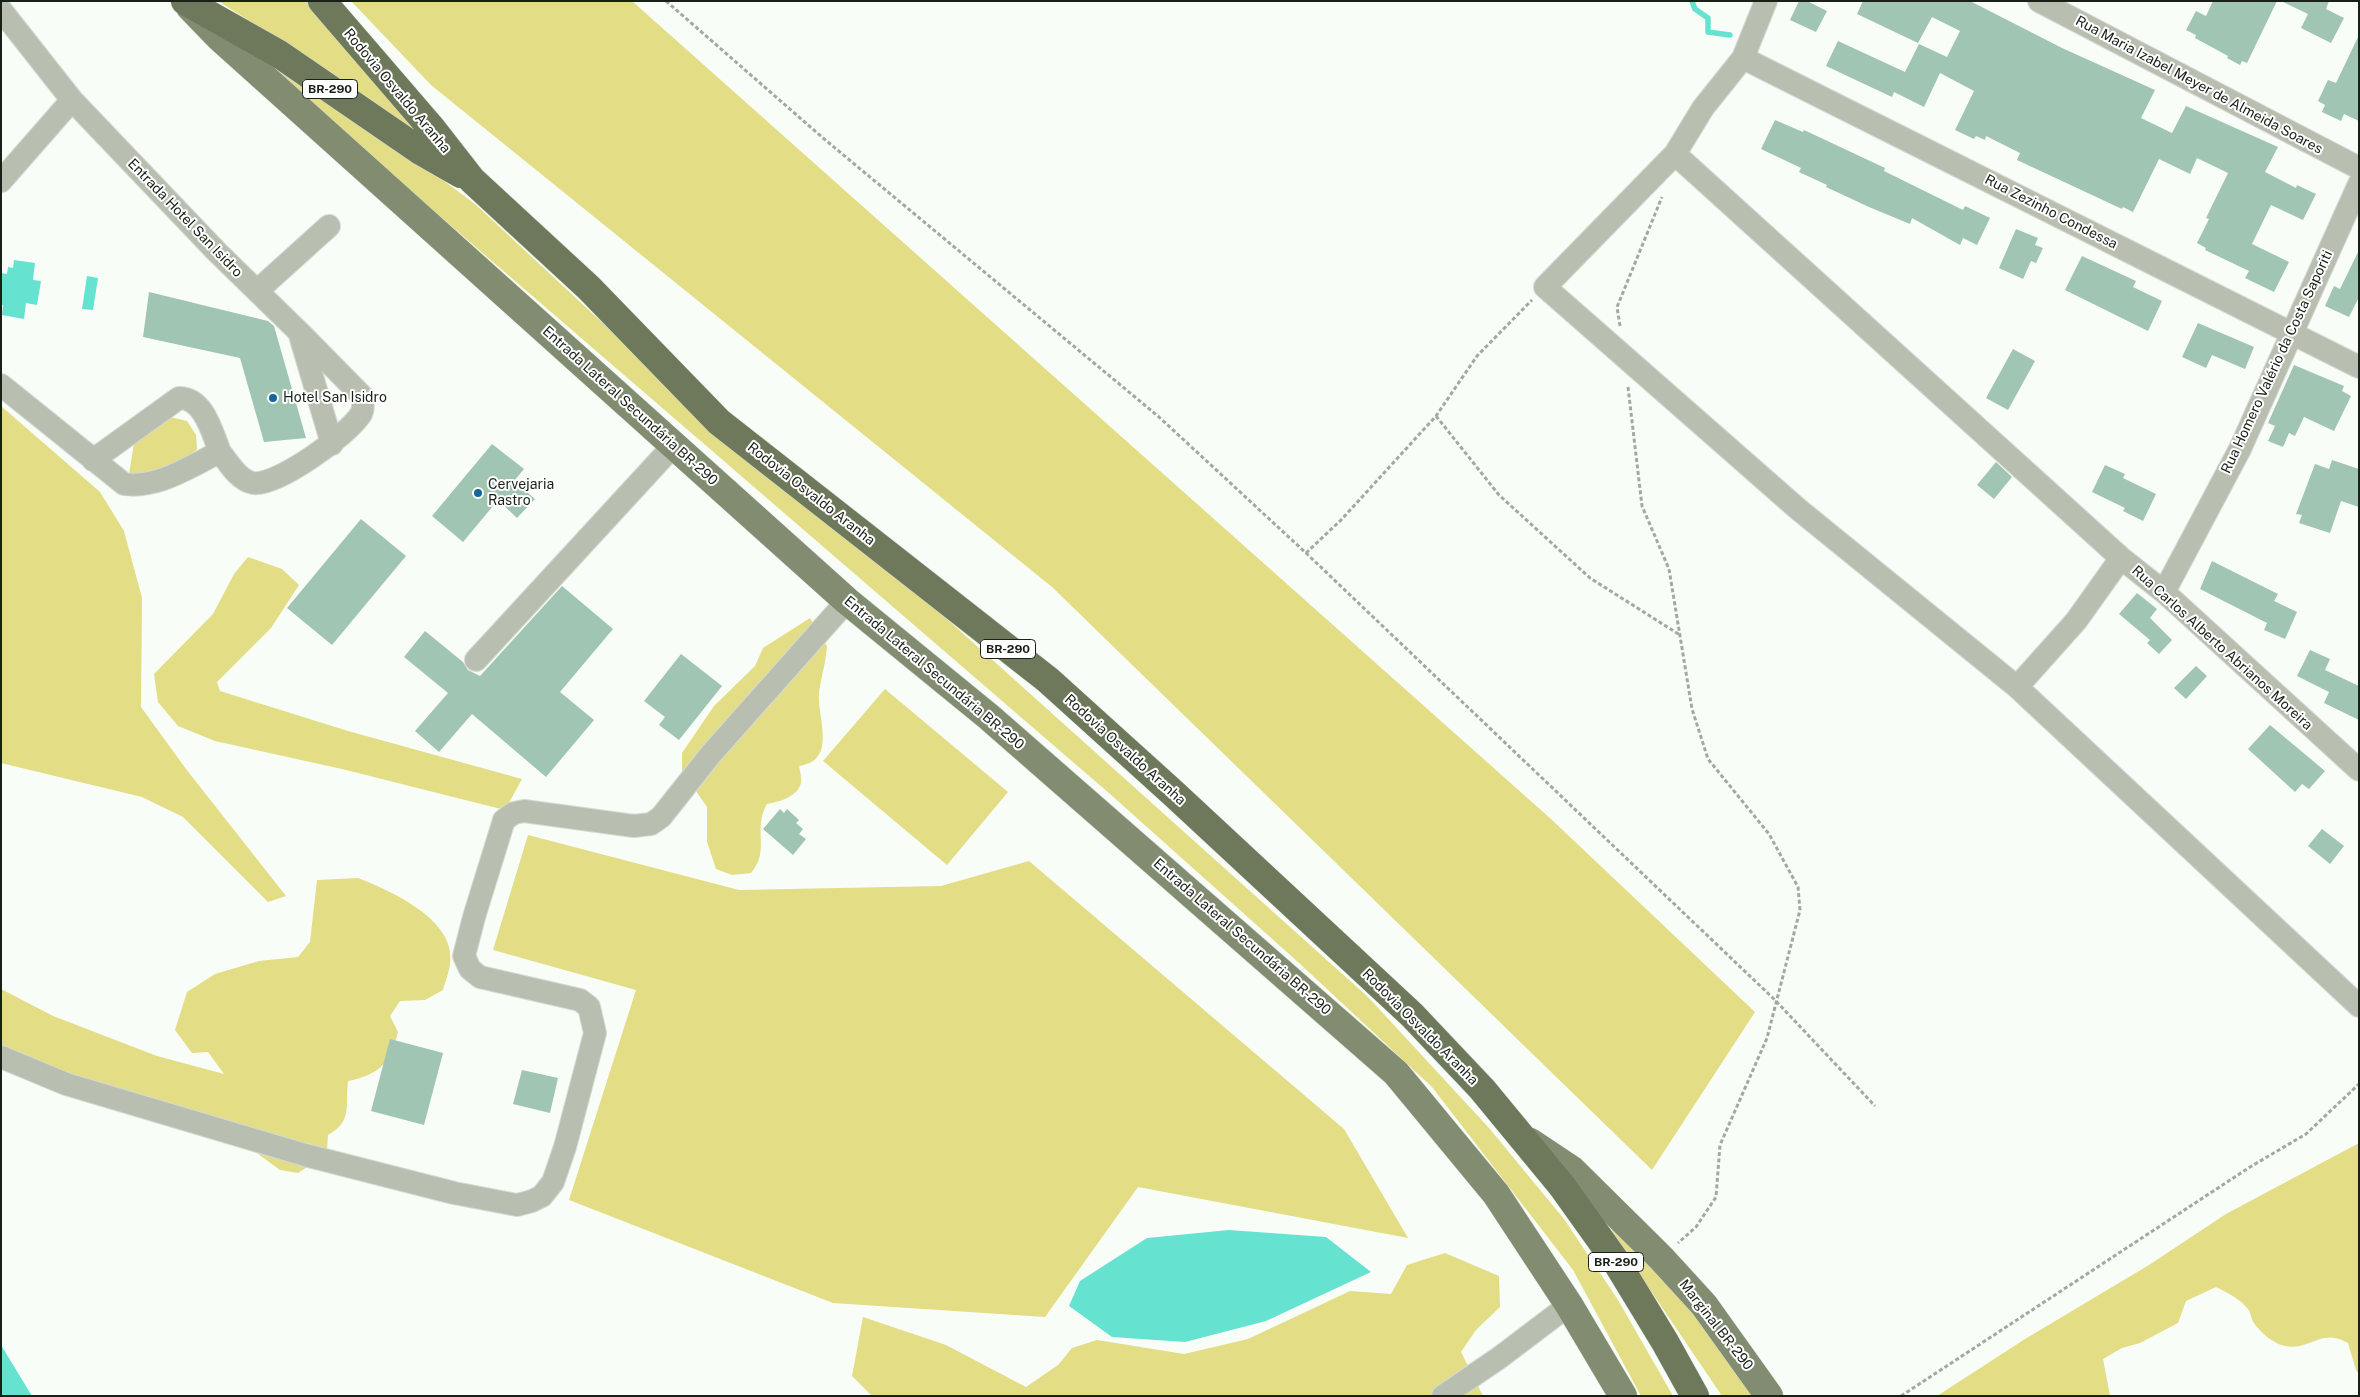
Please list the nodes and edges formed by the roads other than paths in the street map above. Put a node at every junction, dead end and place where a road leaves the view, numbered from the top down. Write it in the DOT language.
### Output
graph roads {
  1 [pos="322,1"];
  2 [pos="1766,1"];
  3 [pos="2039,1"];
  4 [pos="186,2"];
  5 [pos="1,10"];
  6 [pos="1743,58"];
  7 [pos="72,100"];
  8 [pos="1674,154"];
  9 [pos="2359,168"];
  10 [pos="1,180"];
  11 [pos="472,180"];
  12 [pos="2359,184"];
  13 [pos="329,226"];
  14 [pos="257,292"];
  15 [pos="299,332"];
  16 [pos="2292,333"];
  17 [pos="2359,366"];
  18 [pos="1,385"];
  19 [pos="332,444"];
  20 [pos="674,445"];
  21 [pos="220,452"];
  22 [pos="93,460"];
  23 [pos="2121,558"];
  24 [pos="2164,592"];
  25 [pos="847,601"];
  26 [pos="476,660"];
  27 [pos="2017,687"];
  28 [pos="2359,770"];
  29 [pos="2359,1006"];
  30 [pos="1,1057"];
  31 [pos="1524,1138"];
  32 [pos="1569,1305"];
  33 [pos="1444,1396"];
  34 [pos="1623,1396"];
  35 [pos="1695,1396"];
  36 [pos="1769,1396"];
  1 -- 11 [label="highway, Rodovia Osvaldo Aranha / BR-290"];
  2 -- 6 [label="street"];
  3 -- 9 [label="street, Rua Maria Izabel Meyer de Almeida Soares"];
  4 -- 11 [label="highway, Rodovia Osvaldo Aranha / BR-290"];
  4 -- 20 [label="main road, Entrada Lateral Secundária BR-290"];
  5 -- 7 [label="street, Entrada Hotel San Isidro"];
  6 -- 8 [label="street"];
  6 -- 16 [label="street, Rua Zezinho Condessa"];
  7 -- 10 [label="street"];
  7 -- 14 [label="street, Entrada Hotel San Isidro"];
  8 -- 23 [label="street"];
  8 -- 27 [label="street"];
  11 -- 31 [label="highway, Rodovia Osvaldo Aranha / BR-290"];
  12 -- 16 [label="street, Rua Homero Valério da Costa Saporiti"];
  13 -- 14 [label="street"];
  14 -- 15 [label="street, Entrada Hotel San Isidro"];
  15 -- 19 [label="street, Entrada Hotel San Isidro"];
  15 -- 19 [label="street"];
  16 -- 17 [label="street, Rua Zezinho Condessa"];
  16 -- 24 [label="street, Rua Homero Valério da Costa Saporiti"];
  18 -- 22 [label="street"];
  19 -- 21 [label="street"];
  20 -- 25 [label="main road, Entrada Lateral Secundária BR-290"];
  20 -- 26 [label="street"];
  21 -- 22 [label="street"];
  21 -- 22 [label="street"];
  23 -- 24 [label="street, Rua Carlos Alberto Abrianos Moreira"];
  23 -- 27 [label="street, Rua Carlos Alberto Abrianos Moreira"];
  24 -- 28 [label="street, Rua Carlos Alberto Abrianos Moreira"];
  25 -- 30 [label="street"];
  25 -- 32 [label="main road, Entrada Lateral Secundária BR-290"];
  27 -- 29 [label="street"];
  31 -- 35 [label="highway, Rodovia Osvaldo Aranha / BR-290"];
  31 -- 36 [label="main road, Marginal BR-290"];
  32 -- 33 [label="street"];
  32 -- 34 [label="main road, Entrada Lateral Secundária BR-290"];
}
